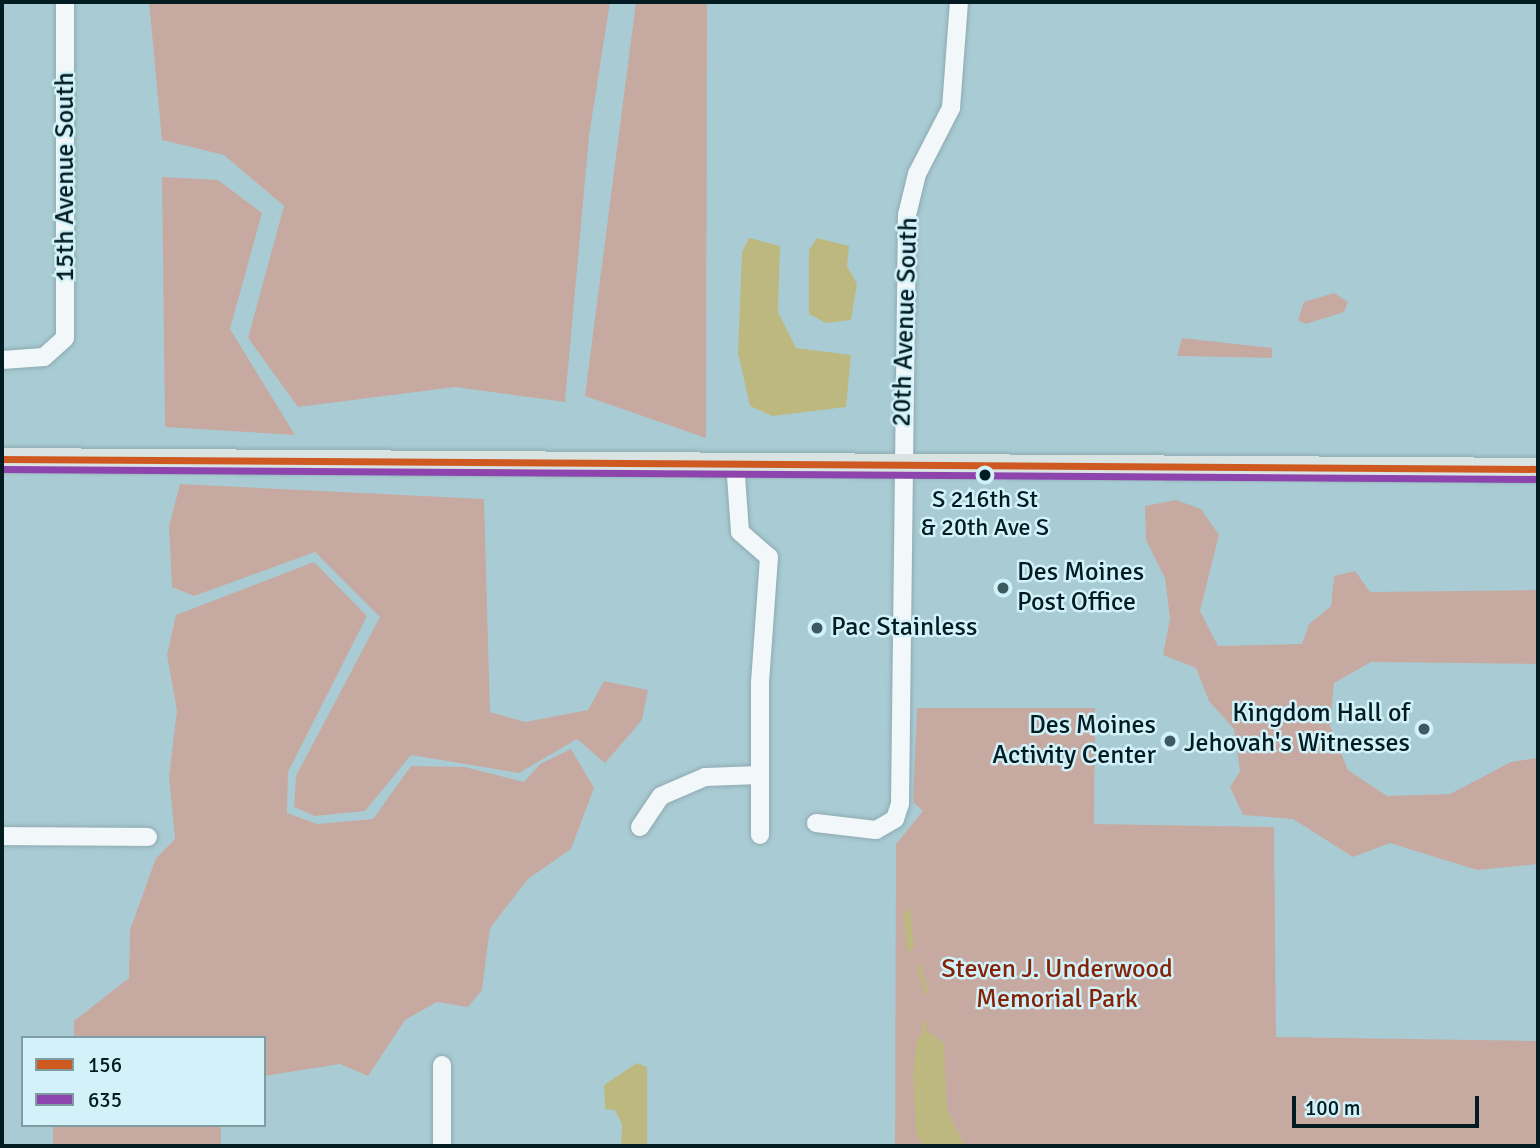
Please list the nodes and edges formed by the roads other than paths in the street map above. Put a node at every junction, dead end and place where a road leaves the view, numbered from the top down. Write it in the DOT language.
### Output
graph roads {
  1 [pos="65,2"];
  2 [pos="959,2"];
  3 [pos="2,360"];
  4 [pos="2,460"];
  5 [pos="735,461"];
  6 [pos="903,463"];
  7 [pos="1538,469"];
  8 [pos="760,775"];
  9 [pos="816,823"];
  10 [pos="639,827"];
  11 [pos="760,835"];
  12 [pos="2,836"];
  13 [pos="148,837"];
  14 [pos="442,1065"];
  15 [pos="442,1146"];
  1 -- 3 [label="street, 15th Avenue South"];
  2 -- 6 [label="street, 20th Avenue South"];
  4 -- 5 [label="main road"];
  5 -- 6 [label="main road"];
  5 -- 8 [label="street"];
  6 -- 7 [label="main road"];
  6 -- 9 [label="street, 20th Avenue South"];
  8 -- 10 [label="street"];
  8 -- 11 [label="street"];
  12 -- 13 [label="street"];
  14 -- 15 [label="street"];
}
